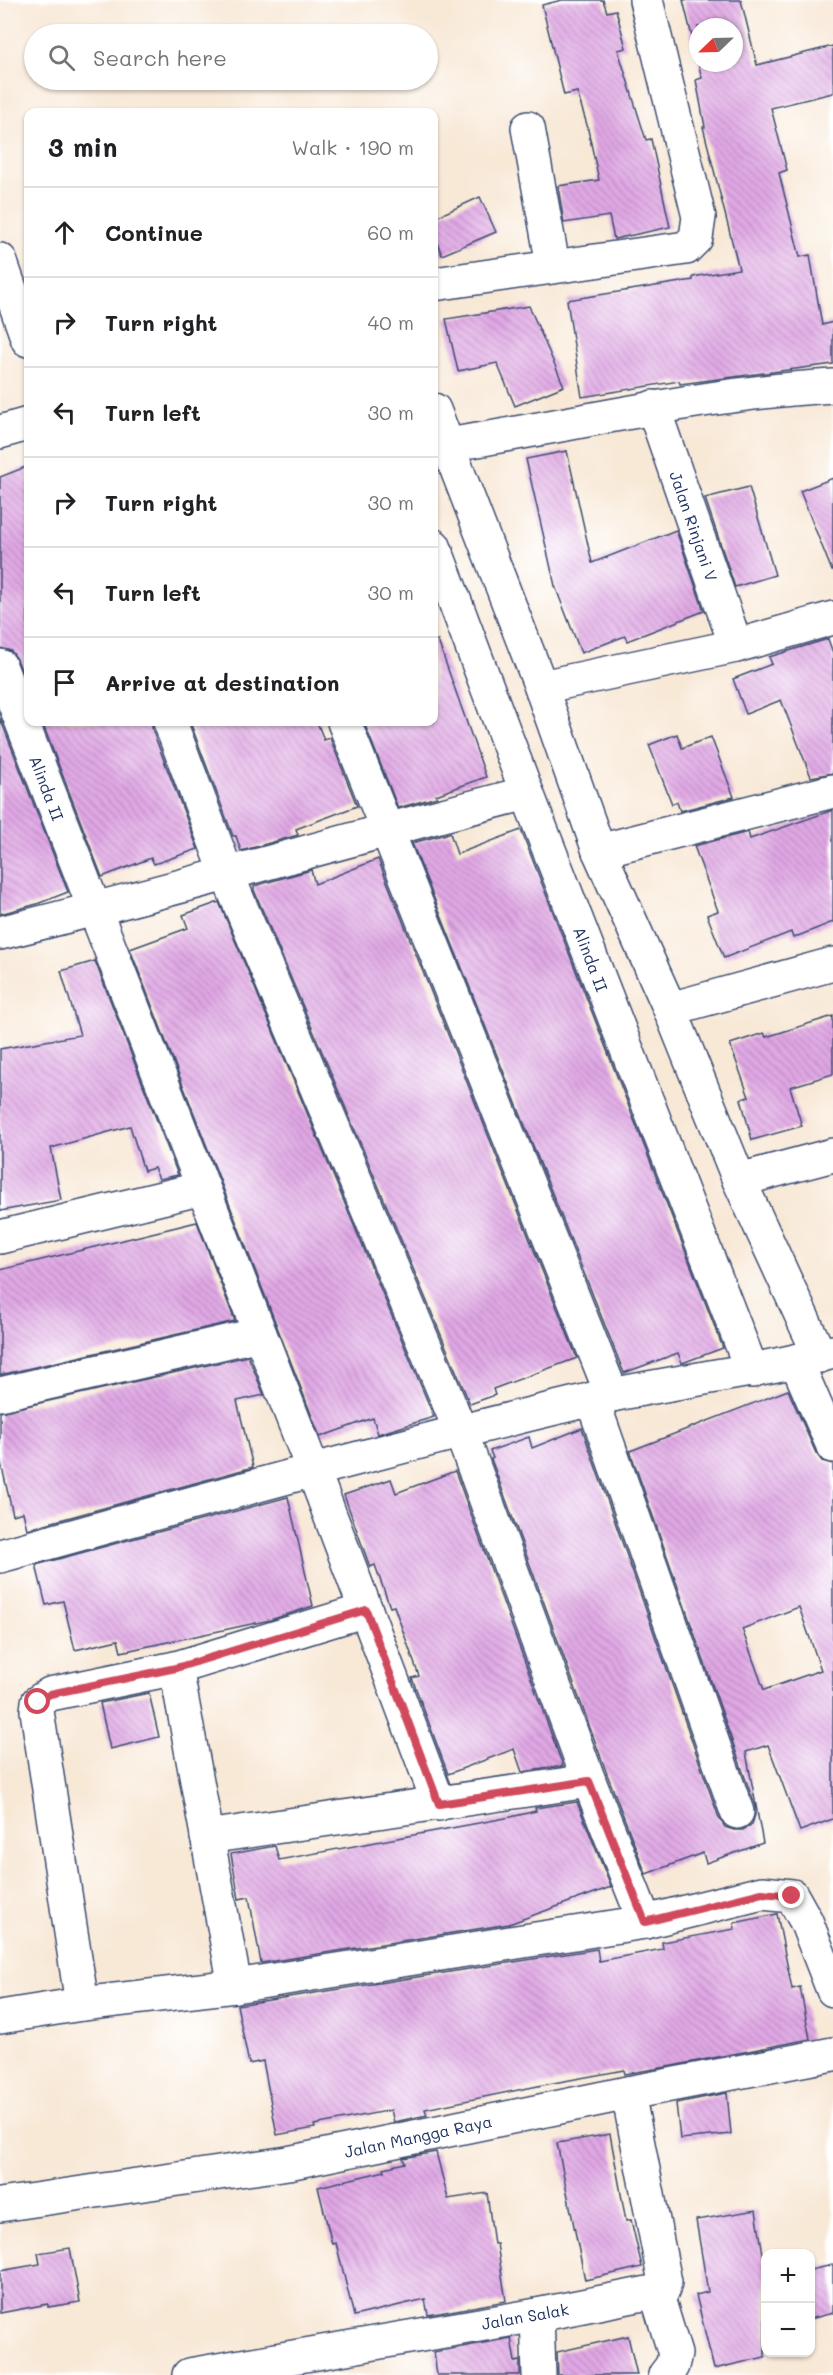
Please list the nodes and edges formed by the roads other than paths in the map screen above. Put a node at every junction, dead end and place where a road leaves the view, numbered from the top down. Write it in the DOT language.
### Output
graph roads {
  1 [pos="646,0"];
  2 [pos="528,128"];
  3 [pos="0,260"];
  4 [pos="553,265"];
  5 [pos="438,283"];
  6 [pos="24,329"];
  7 [pos="833,386"];
  8 [pos="653,407"];
  9 [pos="438,422"];
  10 [pos="24,425"];
  11 [pos="0,432"];
  12 [pos="446,445"];
  13 [pos="438,557"];
  14 [pos="833,618"];
  15 [pos="736,646"];
  16 [pos="0,666"];
  17 [pos="541,687"];
  18 [pos="172,726"];
  19 [pos="346,726"];
  20 [pos="833,791"];
  21 [pos="527,793"];
  22 [pos="388,828"];
  23 [pos="599,851"];
  24 [pos="227,874"];
  25 [pos="94,910"];
  26 [pos="0,933"];
  27 [pos="833,964"];
  28 [pos="670,1009"];
  29 [pos="833,1155"];
  30 [pos="749,1177"];
  31 [pos="203,1188"];
  32 [pos="0,1237"];
  33 [pos="260,1334"];
  34 [pos="816,1356"];
  35 [pos="752,1371"];
  36 [pos="0,1394"];
  37 [pos="602,1397"];
  38 [pos="461,1432"];
  39 [pos="833,1446"];
  40 [pos="313,1470"];
  41 [pos="0,1557"];
  42 [pos="366,1610"];
  43 [pos="176,1668"];
  44 [pos="589,1781"];
  45 [pos="439,1804"];
  46 [pos="737,1812"];
  47 [pos="207,1837"];
  48 [pos="645,1922"];
  49 [pos="235,1986"];
  50 [pos="833,1990"];
  51 [pos="82,2004"];
  52 [pos="0,2017"];
  53 [pos="833,2054"];
  54 [pos="628,2093"];
  55 [pos="0,2205"];
  56 [pos="656,2292"];
  57 [pos="537,2315"];
  58 [pos="189,2375"];
  59 [pos="538,2375"];
  60 [pos="665,2375"];
  1 -- 4 [label="street"];
  2 -- 4 [label="street"];
  3 -- 6 [label="street"];
  4 -- 5 [label="street"];
  7 -- 8 [label="street"];
  8 -- 12 [label="street"];
  8 -- 15 [label="street, Jalan Rinjani V"];
  9 -- 12 [label="street"];
  10 -- 11 [label="street"];
  12 -- 17 [label="street"];
  13 -- 21 [label="street, Alinda II"];
  14 -- 15 [label="street"];
  15 -- 17 [label="street"];
  16 -- 25 [label="street, Alinda II"];
  17 -- 23 [label="street"];
  18 -- 24 [label="street"];
  19 -- 22 [label="street"];
  20 -- 23 [label="street"];
  21 -- 22 [label="street"];
  21 -- 35 [label="street, Alinda II"];
  22 -- 24 [label="street"];
  22 -- 37 [label="street"];
  23 -- 28 [label="street"];
  24 -- 25 [label="street"];
  24 -- 38 [label="street"];
  25 -- 26 [label="street"];
  25 -- 31 [label="street, Alinda II"];
  27 -- 28 [label="street"];
  28 -- 30 [label="street"];
  29 -- 30 [label="street"];
  30 -- 34 [label="street"];
  31 -- 32 [label="street"];
  31 -- 33 [label="street, Alinda II"];
  33 -- 36 [label="street"];
  33 -- 40 [label="street, Alinda II"];
  34 -- 35 [label="street"];
  34 -- 39 [label="street"];
  35 -- 37 [label="street"];
  37 -- 38 [label="street"];
  37 -- 46 [label="street"];
  38 -- 40 [label="street"];
  38 -- 44 [label="street"];
  40 -- 41 [label="street"];
  40 -- 42 [label="street, Alinda II"];
  42 -- 43 [label="street"];
  42 -- 45 [label="street, Alinda II"];
  43 -- 47 [label="street"];
  43 -- 51 [label="street"];
  44 -- 45 [label="street"];
  44 -- 48 [label="street"];
  45 -- 47 [label="street"];
  47 -- 49 [label="street"];
  48 -- 49 [label="street"];
  48 -- 50 [label="street"];
  49 -- 51 [label="street"];
  51 -- 52 [label="street"];
  53 -- 54 [label="street, Jalan Mangga Raya"];
  54 -- 55 [label="street, Jalan Mangga Raya"];
  54 -- 56 [label="street"];
  56 -- 57 [label="street, Jalan Salak"];
  56 -- 60 [label="street"];
  57 -- 58 [label="street, Jalan Salak"];
  57 -- 59 [label="street"];
}
